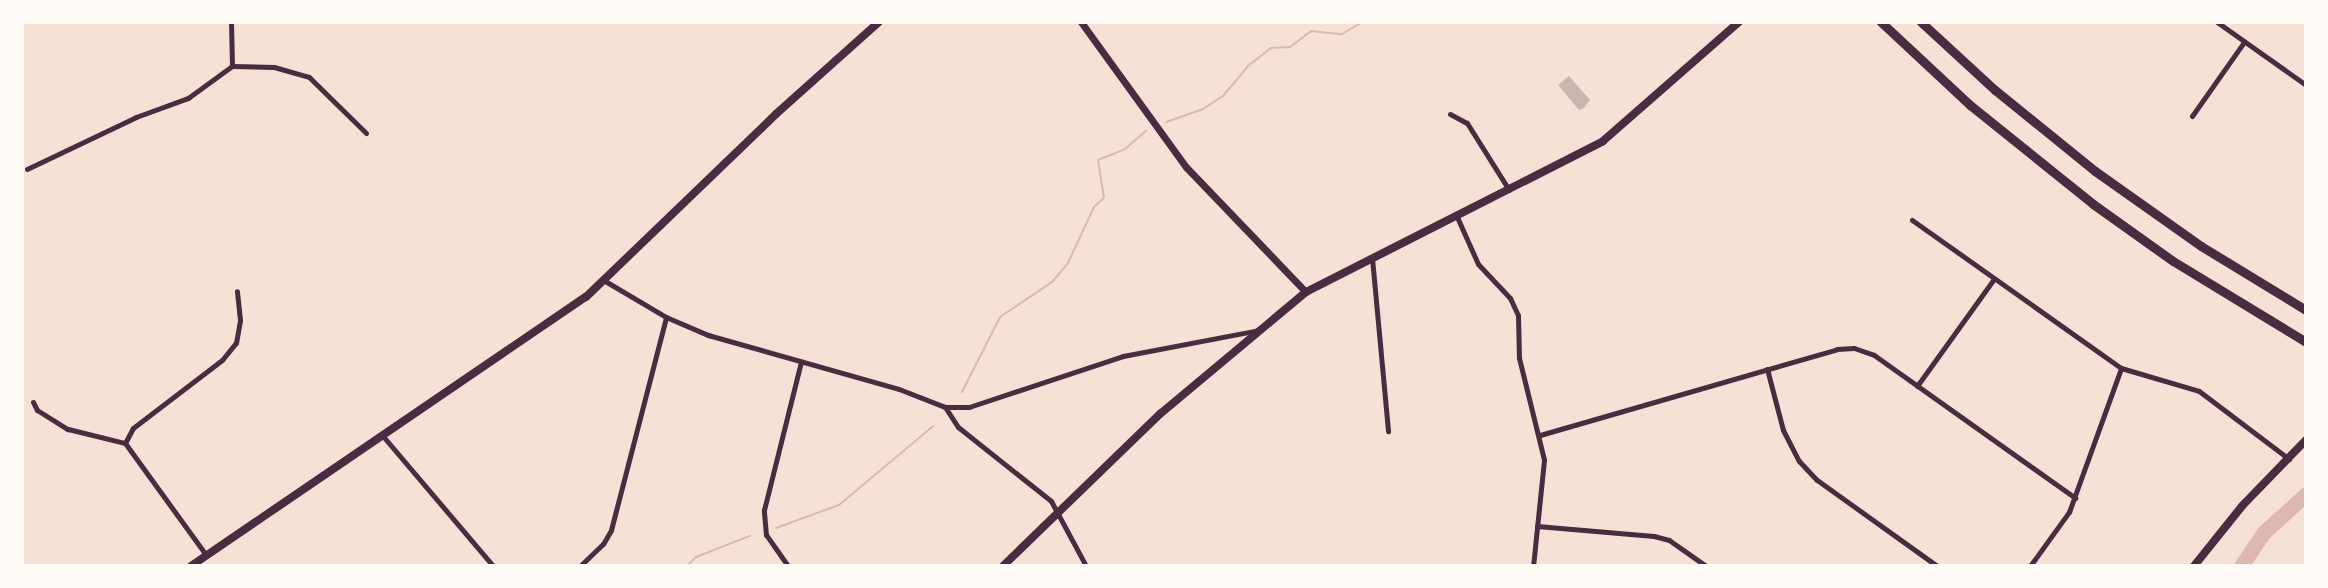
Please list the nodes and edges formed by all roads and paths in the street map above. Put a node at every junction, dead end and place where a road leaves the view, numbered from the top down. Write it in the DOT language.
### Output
graph roads {
  1 [pos="231,22"];
  2 [pos="879,22"];
  3 [pos="1081,22"];
  4 [pos="1738,22"];
  5 [pos="1881,22"];
  6 [pos="1921,22"];
  7 [pos="2217,22"];
  8 [pos="2244,42"];
  9 [pos="232,66"];
  10 [pos="2306,85"];
  11 [pos="1450,114"];
  12 [pos="2192,116"];
  13 [pos="366,133"];
  14 [pos="27,169"];
  15 [pos="2306,173"];
  16 [pos="2306,181"];
  17 [pos="1509,191"];
  18 [pos="1456,217"];
  19 [pos="1912,220"];
  20 [pos="1372,258"];
  21 [pos="1994,279"];
  22 [pos="605,281"];
  23 [pos="237,291"];
  24 [pos="1306,292"];
  25 [pos="2306,310"];
  26 [pos="666,317"];
  27 [pos="1261,330"];
  28 [pos="2306,342"];
  29 [pos="801,362"];
  30 [pos="2121,368"];
  31 [pos="1767,369"];
  32 [pos="1917,386"];
  33 [pos="33,402"];
  34 [pos="945,407"];
  35 [pos="1388,431"];
  36 [pos="382,435"];
  37 [pos="1540,435"];
  38 [pos="2306,440"];
  39 [pos="124,443"];
  40 [pos="2289,459"];
  41 [pos="2075,498"];
  42 [pos="1057,512"];
  43 [pos="1537,526"];
  44 [pos="206,555"];
  45 [pos="191,566"];
  46 [pos="493,566"];
  47 [pos="580,566"];
  48 [pos="788,566"];
  49 [pos="1003,566"];
  50 [pos="1086,566"];
  51 [pos="1533,566"];
  52 [pos="1706,566"];
  53 [pos="1936,566"];
  54 [pos="2030,566"];
  55 [pos="2194,566"];
  1 -- 9 [label="street"];
  2 -- 22 [label="main road"];
  3 -- 24 [label="street"];
  4 -- 17 [label="main road"];
  5 -- 28 [label="highway"];
  6 -- 25 [label="highway"];
  7 -- 8 [label="street"];
  8 -- 10 [label="street"];
  8 -- 12 [label="street"];
  9 -- 13 [label="street"];
  9 -- 14 [label="street"];
  11 -- 17 [label="street"];
  15 -- 16 [label="street"];
  17 -- 18 [label="main road"];
  18 -- 20 [label="main road"];
  18 -- 37 [label="street"];
  19 -- 21 [label="street"];
  20 -- 24 [label="main road"];
  20 -- 35 [label="street"];
  21 -- 30 [label="street"];
  21 -- 32 [label="street"];
  22 -- 26 [label="street"];
  22 -- 36 [label="main road"];
  23 -- 39 [label="street"];
  24 -- 27 [label="main road"];
  26 -- 29 [label="street"];
  26 -- 47 [label="street"];
  27 -- 34 [label="street"];
  27 -- 42 [label="main road"];
  29 -- 34 [label="street"];
  29 -- 48 [label="street"];
  30 -- 40 [label="street"];
  30 -- 41 [label="street"];
  31 -- 32 [label="street"];
  31 -- 37 [label="street"];
  31 -- 53 [label="street"];
  32 -- 41 [label="street"];
  33 -- 39 [label="street"];
  34 -- 42 [label="street"];
  36 -- 44 [label="main road"];
  36 -- 46 [label="street"];
  37 -- 43 [label="street"];
  38 -- 40 [label="main road"];
  39 -- 44 [label="street"];
  40 -- 55 [label="main road"];
  41 -- 54 [label="street"];
  42 -- 49 [label="main road"];
  42 -- 50 [label="street"];
  43 -- 51 [label="street"];
  43 -- 52 [label="street"];
  44 -- 45 [label="main road"];
}
